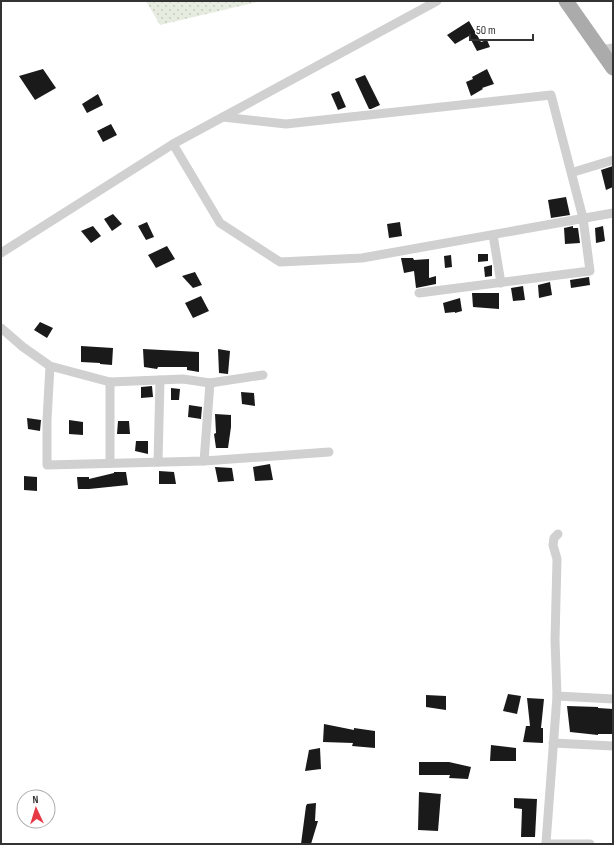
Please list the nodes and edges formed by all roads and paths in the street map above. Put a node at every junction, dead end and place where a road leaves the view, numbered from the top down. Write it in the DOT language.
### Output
graph roads {
  1 [pos="437,1"];
  2 [pos="566,1"];
  3 [pos="607,49"];
  4 [pos="613,68"];
  5 [pos="223,117"];
  6 [pos="173,144"];
  7 [pos="613,160"];
  8 [pos="577,171"];
  9 [pos="613,213"];
  10 [pos="583,218"];
  11 [pos="493,235"];
  12 [pos="1,253"];
  13 [pos="501,283"];
  14 [pos="420,294"];
  15 [pos="1,328"];
  16 [pos="50,366"];
  17 [pos="263,375"];
  18 [pos="160,380"];
  19 [pos="110,382"];
  20 [pos="210,383"];
  21 [pos="329,452"];
  22 [pos="204,460"];
  23 [pos="158,462"];
  24 [pos="110,464"];
  25 [pos="558,534"];
  26 [pos="557,696"];
  27 [pos="613,699"];
  28 [pos="553,743"];
  29 [pos="613,746"];
  30 [pos="546,844"];
  31 [pos="590,844"];
  1 -- 5 [label="street"];
  2 -- 3 [label="main road"];
  3 -- 4 [label="main road"];
  5 -- 6 [label="street"];
  5 -- 10 [label="street"];
  6 -- 11 [label="street"];
  6 -- 12 [label="street"];
  7 -- 8 [label="street"];
  9 -- 10 [label="street"];
  10 -- 11 [label="street"];
  10 -- 13 [label="street"];
  11 -- 13 [label="street"];
  13 -- 14 [label="street"];
  15 -- 16 [label="street"];
  16 -- 19 [label="street"];
  16 -- 24 [label="street"];
  17 -- 20 [label="street"];
  18 -- 19 [label="street"];
  18 -- 20 [label="street"];
  18 -- 23 [label="street"];
  19 -- 24 [label="street"];
  20 -- 22 [label="street"];
  21 -- 22 [label="street"];
  22 -- 23 [label="street"];
  23 -- 24 [label="street"];
  25 -- 26 [label="street"];
  26 -- 27 [label="street"];
  26 -- 28 [label="street"];
  28 -- 29 [label="street"];
  28 -- 30 [label="street"];
  30 -- 31 [label="street"];
}
